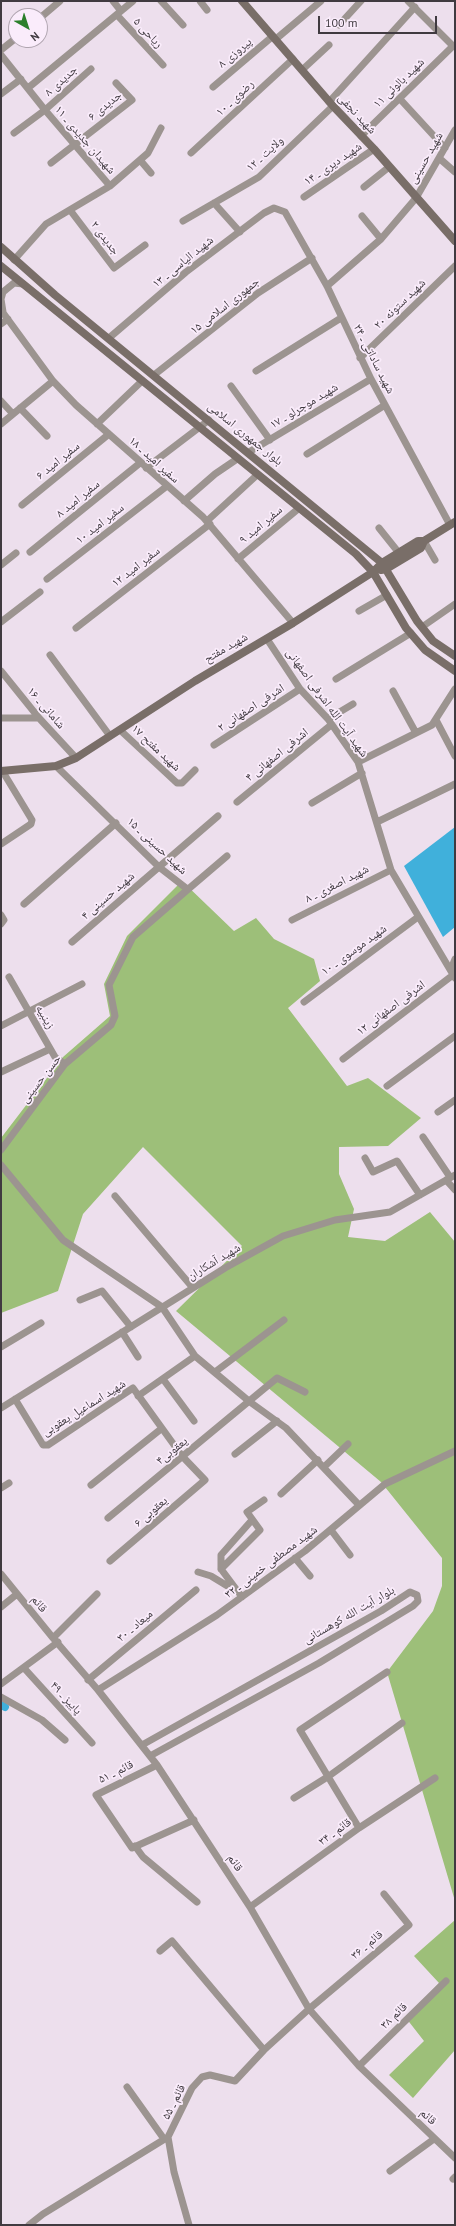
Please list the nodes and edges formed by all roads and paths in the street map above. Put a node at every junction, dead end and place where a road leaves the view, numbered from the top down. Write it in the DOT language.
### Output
graph roads {
  1 [pos="60,1"];
  2 [pos="113,1"];
  3 [pos="133,1"];
  4 [pos="161,1"];
  5 [pos="200,1"];
  6 [pos="243,1"];
  7 [pos="321,1"];
  8 [pos="361,1"];
  9 [pos="408,1"];
  10 [pos="415,7"];
  11 [pos="207,10"];
  12 [pos="48,11"];
  13 [pos="119,13"];
  14 [pos="183,25"];
  15 [pos="339,25"];
  16 [pos="274,38"];
  17 [pos="329,45"];
  18 [pos="454,45"];
  19 [pos="1,55"];
  20 [pos="293,59"];
  21 [pos="163,65"];
  22 [pos="91,69"];
  23 [pos="302,70"];
  24 [pos="21,79"];
  25 [pos="116,82"];
  26 [pos="212,87"];
  27 [pos="28,88"];
  28 [pos="1,94"];
  29 [pos="400,99"];
  30 [pos="331,104"];
  31 [pos="45,110"];
  32 [pos="161,128"];
  33 [pos="455,130"];
  34 [pos="14,133"];
  35 [pos="361,136"];
  36 [pos="74,145"];
  37 [pos="445,148"];
  38 [pos="374,149"];
  39 [pos="191,153"];
  40 [pos="439,158"];
  41 [pos="140,160"];
  42 [pos="51,163"];
  43 [pos="389,166"];
  44 [pos="455,172"];
  45 [pos="151,173"];
  46 [pos="110,186"];
  47 [pos="364,187"];
  48 [pos="304,197"];
  49 [pos="416,198"];
  50 [pos="214,203"];
  51 [pos="274,208"];
  52 [pos="70,210"];
  53 [pos="362,216"];
  54 [pos="183,221"];
  55 [pos="240,232"];
  56 [pos="381,238"];
  57 [pos="455,241"];
  58 [pos="145,245"];
  59 [pos="1,247"];
  60 [pos="312,258"];
  61 [pos="14,260"];
  62 [pos="455,266"];
  63 [pos="2,268"];
  64 [pos="23,284"];
  65 [pos="327,286"];
  66 [pos="55,295"];
  67 [pos="46,304"];
  68 [pos="2,311"];
  69 [pos="341,318"];
  70 [pos="8,319"];
  71 [pos="1,324"];
  72 [pos="109,338"];
  73 [pos="360,358"];
  74 [pos="256,370"];
  75 [pos="154,375"];
  76 [pos="371,379"];
  77 [pos="53,381"];
  78 [pos="142,381"];
  79 [pos="231,386"];
  80 [pos="1,401"];
  81 [pos="385,405"];
  82 [pos="20,408"];
  83 [pos="13,414"];
  84 [pos="209,420"];
  85 [pos="1,424"];
  86 [pos="97,424"];
  87 [pos="200,428"];
  88 [pos="109,434"];
  89 [pos="47,436"];
  90 [pos="270,440"];
  91 [pos="249,452"];
  92 [pos="307,454"];
  93 [pos="237,458"];
  94 [pos="140,463"];
  95 [pos="146,468"];
  96 [pos="257,475"];
  97 [pos="167,486"];
  98 [pos="184,501"];
  99 [pos="22,505"];
  100 [pos="298,509"];
  101 [pos="208,522"];
  102 [pos="453,523"];
  103 [pos="379,528"];
  104 [pos="424,541"];
  105 [pos="30,552"];
  106 [pos="16,553"];
  107 [pos="399,553"];
  108 [pos="238,559"];
  109 [pos="435,560"];
  110 [pos="1,565"];
  111 [pos="384,566"];
  112 [pos="373,572"];
  113 [pos="47,579"];
  114 [pos="40,592"];
  115 [pos="387,595"];
  116 [pos="455,604"];
  117 [pos="359,611"];
  118 [pos="1,622"];
  119 [pos="293,623"];
  120 [pos="422,627"];
  121 [pos="76,628"];
  122 [pos="411,633"];
  123 [pos="267,638"];
  124 [pos="50,654"];
  125 [pos="455,656"];
  126 [pos="1,671"];
  127 [pos="455,671"];
  128 [pos="336,679"];
  129 [pos="300,689"];
  130 [pos="455,689"];
  131 [pos="393,691"];
  132 [pos="353,704"];
  133 [pos="1,718"];
  134 [pos="39,718"];
  135 [pos="330,722"];
  136 [pos="434,722"];
  137 [pos="120,730"];
  138 [pos="416,733"];
  139 [pos="110,736"];
  140 [pos="214,745"];
  141 [pos="454,753"];
  142 [pos="76,758"];
  143 [pos="358,762"];
  144 [pos="56,766"];
  145 [pos="195,770"];
  146 [pos="2,771"];
  147 [pos="362,773"];
  148 [pos="455,784"];
  149 [pos="237,802"];
  150 [pos="312,803"];
  151 [pos="218,816"];
  152 [pos="377,822"];
  153 [pos="116,824"];
  154 [pos="1,844"];
  155 [pos="228,856"];
  156 [pos="159,867"];
  157 [pos="391,870"];
  158 [pos="186,891"];
  159 [pos="24,904"];
  160 [pos="1,915"];
  161 [pos="418,917"];
  162 [pos="292,920"];
  163 [pos="1,924"];
  164 [pos="72,942"];
  165 [pos="455,959"];
  166 [pos="453,972"];
  167 [pos="9,977"];
  168 [pos="82,984"];
  169 [pos="109,985"];
  170 [pos="304,1002"];
  171 [pos="29,1012"];
  172 [pos="1,1026"];
  173 [pos="455,1036"];
  174 [pos="50,1049"];
  175 [pos="342,1059"];
  176 [pos="64,1064"];
  177 [pos="1,1072"];
  178 [pos="387,1086"];
  179 [pos="455,1100"];
  180 [pos="438,1112"];
  181 [pos="423,1138"];
  182 [pos="1,1150"];
  183 [pos="365,1158"];
  184 [pos="1,1165"];
  185 [pos="450,1177"];
  186 [pos="455,1190"];
  187 [pos="420,1194"];
  188 [pos="115,1196"];
  189 [pos="193,1288"];
  190 [pos="80,1300"];
  191 [pos="162,1307"];
  192 [pos="284,1320"];
  193 [pos="41,1323"];
  194 [pos="131,1327"];
  195 [pos="122,1332"];
  196 [pos="1,1347"];
  197 [pos="138,1356"];
  198 [pos="195,1356"];
  199 [pos="215,1372"];
  200 [pos="162,1379"];
  201 [pos="305,1392"];
  202 [pos="138,1396"];
  203 [pos="15,1399"];
  204 [pos="250,1402"];
  205 [pos="1,1408"];
  206 [pos="277,1421"];
  207 [pos="194,1422"];
  208 [pos="161,1429"];
  209 [pos="348,1444"];
  210 [pos="455,1451"];
  211 [pos="235,1454"];
  212 [pos="182,1456"];
  213 [pos="318,1460"];
  214 [pos="324,1466"];
  215 [pos="9,1483"];
  216 [pos="91,1486"];
  217 [pos="1,1488"];
  218 [pos="281,1494"];
  219 [pos="264,1500"];
  220 [pos="359,1505"];
  221 [pos="108,1518"];
  222 [pos="252,1520"];
  223 [pos="331,1530"];
  224 [pos="347,1555"];
  225 [pos="295,1558"];
  226 [pos="110,1561"];
  227 [pos="221,1568"];
  228 [pos="198,1572"];
  229 [pos="1,1574"];
  230 [pos="310,1576"];
  231 [pos="196,1590"];
  232 [pos="17,1594"];
  233 [pos="97,1594"];
  234 [pos="242,1597"];
  235 [pos="1,1608"];
  236 [pos="55,1640"];
  237 [pos="24,1668"];
  238 [pos="387,1672"];
  239 [pos="88,1680"];
  240 [pos="1,1684"];
  241 [pos="98,1690"];
  242 [pos="1,1697"];
  243 [pos="402,1723"];
  244 [pos="65,1740"];
  245 [pos="92,1743"];
  246 [pos="142,1745"];
  247 [pos="150,1756"];
  248 [pos="157,1765"];
  249 [pos="329,1776"];
  250 [pos="435,1778"];
  251 [pos="294,1798"];
  252 [pos="194,1820"];
  253 [pos="359,1828"];
  254 [pos="135,1846"];
  255 [pos="384,1894"];
  256 [pos="197,1902"];
  257 [pos="250,1907"];
  258 [pos="160,1951"];
  259 [pos="446,1981"];
  260 [pos="309,2008"];
  261 [pos="264,2050"];
  262 [pos="359,2066"];
  263 [pos="127,2087"];
  264 [pos="166,2138"];
  265 [pos="434,2139"];
  266 [pos="455,2158"];
  267 [pos="390,2171"];
  268 [pos="29,2225"];
  269 [pos="188,2225"];
  1 -- 12 [label="street"];
  2 -- 13 [label="street, ریاحی ۵"];
  3 -- 13 [label="street"];
  4 -- 14 [label="street"];
  5 -- 11 [label="street"];
  6 -- 16 [label="main road, شهید نجفی"];
  7 -- 16 [label="street, پیروزی ۸"];
  8 -- 15 [label="street"];
  9 -- 10 [label="street"];
  10 -- 18 [label="street"];
  10 -- 30 [label="street, ولایت ـ ۱۲"];
  13 -- 21 [label="street, ریاحی ۵"];
  13 -- 27 [label="street"];
  16 -- 20 [label="main road, شهید نجفی"];
  16 -- 26 [label="street, پیروزی ۸"];
  17 -- 23 [label="street"];
  18 -- 29 [label="street, شهید بالوئی ۱۱"];
  19 -- 24 [label="street, شهیدان جدیدی ـ ۱۱"];
  20 -- 23 [label="main road, شهید نجفی"];
  20 -- 39 [label="street, رضوی ـ ۱۰"];
  22 -- 31 [label="street, جدیدی ۸"];
  23 -- 30 [label="main road, شهید نجفی"];
  24 -- 27 [label="street, شهیدان جدیدی ـ ۱۱"];
  24 -- 28 [label="street"];
  25 -- 36 [label="street, جدیدی ۶"];
  27 -- 31 [label="street, شهیدان جدیدی ـ ۱۱"];
  29 -- 35 [label="street, شهید بالوئی ۱۱"];
  29 -- 37 [label="street"];
  30 -- 35 [label="main road, شهید نجفی"];
  30 -- 50 [label="street, ولایت ـ ۱۲"];
  31 -- 34 [label="street, جدیدی ۸"];
  31 -- 36 [label="street, شهیدان جدیدی ـ ۱۱"];
  32 -- 41 [label="street"];
  33 -- 37 [label="street, شهید حسینی"];
  35 -- 38 [label="main road, شهید نجفی"];
  36 -- 42 [label="street"];
  36 -- 46 [label="street, شهیدان جدیدی ـ ۱۱"];
  37 -- 40 [label="street, شهید حسینی"];
  38 -- 43 [label="main road, شهید نجفی"];
  38 -- 48 [label="street, شهید دیری ـ ۱۴"];
  40 -- 44 [label="street"];
  40 -- 49 [label="street, شهید حسینی"];
  41 -- 45 [label="street"];
  41 -- 46 [label="street"];
  43 -- 47 [label="street"];
  43 -- 49 [label="main road, شهید نجفی"];
  46 -- 52 [label="street, شهیدان جدیدی ـ ۱۱"];
  49 -- 56 [label="street, شهید حسینی"];
  49 -- 57 [label="main road, شهید نجفی"];
  50 -- 54 [label="street, ولایت ـ ۱۲"];
  50 -- 55 [label="street"];
  51 -- 55 [label="street, شهید الیاسی ـ ۱۳"];
  51 -- 60 [label="street, شهید ساداتی ـ ۲۴"];
  52 -- 58 [label="street, جدیدی ۲"];
  52 -- 61 [label="street, شهیدان جدیدی ـ ۱۱"];
  53 -- 56 [label="street"];
  55 -- 72 [label="street, شهید الیاسی ـ ۱۳"];
  56 -- 65 [label="street, شهید حسینی"];
  59 -- 61 [label="main road, بلوار جمهوری اسلامی"];
  60 -- 65 [label="street, شهید ساداتی ـ ۲۴"];
  60 -- 75 [label="street, جمهوری اسلامی ۱۵"];
  61 -- 66 [label="main road, بلوار جمهوری اسلامی"];
  62 -- 73 [label="street, شهید ستونه ۲۰"];
  63 -- 64 [label="main road, بلوار جمهوری اسلامی"];
  64 -- 67 [label="main road, بلوار جمهوری اسلامی"];
  64 -- 68 [label="street"];
  65 -- 69 [label="street, شهید ساداتی ـ ۲۴"];
  66 -- 67 [label="main road"];
  66 -- 72 [label="main road, بلوار جمهوری اسلامی"];
  67 -- 78 [label="main road, بلوار جمهوری اسلامی"];
  68 -- 70 [label="street, سفیر امید ـ ۱۸"];
  69 -- 73 [label="street, شهید ساداتی ـ ۲۴"];
  69 -- 74 [label="street"];
  70 -- 71 [label="street"];
  70 -- 77 [label="street, سفیر امید ـ ۱۸"];
  72 -- 75 [label="main road, بلوار جمهوری اسلامی"];
  73 -- 76 [label="street, شهید ساداتی ـ ۲۴"];
  75 -- 84 [label="main road, بلوار جمهوری اسلامی"];
  76 -- 81 [label="street, شهید ساداتی ـ ۲۴"];
  76 -- 90 [label="street, شهید موجرلو ـ ۱۷"];
  77 -- 82 [label="street"];
  77 -- 86 [label="street, سفیر امید ـ ۱۸"];
  78 -- 86 [label="street"];
  78 -- 87 [label="main road, بلوار جمهوری اسلامی"];
  79 -- 90 [label="street"];
  80 -- 83 [label="street"];
  81 -- 92 [label="street"];
  81 -- 102 [label="street, شهید ساداتی ـ ۲۴"];
  82 -- 83 [label="street"];
  82 -- 89 [label="street"];
  83 -- 85 [label="street"];
  84 -- 87 [label="street"];
  84 -- 91 [label="main road, بلوار جمهوری اسلامی"];
  86 -- 88 [label="street, سفیر امید ـ ۱۸"];
  87 -- 93 [label="main road, بلوار جمهوری اسلامی"];
  87 -- 95 [label="street"];
  88 -- 94 [label="street, سفیر امید ـ ۱۸"];
  88 -- 99 [label="street, سفیر امید ۶"];
  90 -- 91 [label="street, شهید موجرلو ـ ۱۷"];
  91 -- 111 [label="main road, بلوار جمهوری اسلامی"];
  93 -- 96 [label="main road, بلوار جمهوری اسلامی"];
  93 -- 98 [label="street"];
  94 -- 95 [label="street, سفیر امید ـ ۱۸"];
  94 -- 105 [label="street, سفیر امید ۸"];
  95 -- 97 [label="street, سفیر امید ـ ۱۸"];
  96 -- 100 [label="main road, بلوار جمهوری اسلامی"];
  96 -- 101 [label="street, سفیر امید ۱۲"];
  97 -- 98 [label="street, سفیر امید ـ ۱۸"];
  97 -- 113 [label="street, سفیر امید ۱۰"];
  98 -- 101 [label="street, سفیر امید ـ ۱۸"];
  100 -- 108 [label="street, سفیر امید ۹"];
  100 -- 112 [label="main road, بلوار جمهوری اسلامی"];
  101 -- 108 [label="street, سفیر امید ـ ۱۸"];
  101 -- 121 [label="street, سفیر امید ۱۲"];
  102 -- 104 [label="main road, شهید مفتح"];
  103 -- 107 [label="street"];
  104 -- 107 [label="main road, شهید مفتح"];
  104 -- 109 [label="street"];
  104 -- 111 [label="main road"];
  106 -- 110 [label="street"];
  107 -- 111 [label="main road, شهید مفتح"];
  108 -- 119 [label="street, سفیر امید ـ ۱۸"];
  111 -- 112 [label="main road, شهید مفتح"];
  111 -- 120 [label="main road, بلوار جمهوری اسلامی"];
  112 -- 115 [label="main road, بلوار جمهوری اسلامی"];
  112 -- 119 [label="main road, شهید مفتح"];
  114 -- 118 [label="street"];
  115 -- 117 [label="street"];
  115 -- 122 [label="main road, بلوار جمهوری اسلامی"];
  116 -- 120 [label="street"];
  119 -- 123 [label="main road, شهید مفتح"];
  120 -- 125 [label="main road, بلوار جمهوری اسلامی"];
  122 -- 127 [label="main road, بلوار جمهوری اسلامی"];
  122 -- 128 [label="street"];
  123 -- 129 [label="street, شهید آیت الله اشرفی اصفهانی"];
  123 -- 137 [label="main road, شهید مفتح"];
  124 -- 139 [label="street"];
  126 -- 134 [label="street, شامانی ـ ۱۶"];
  129 -- 135 [label="street, شهید آیت الله اشرفی اصفهانی"];
  129 -- 140 [label="street, اشرفی اصفهانی ۲"];
  130 -- 136 [label="street"];
  131 -- 138 [label="street"];
  132 -- 135 [label="street, اشرفی اصفهانی ۴"];
  133 -- 134 [label="street"];
  134 -- 142 [label="street, شامانی ـ ۱۶"];
  135 -- 143 [label="street, شهید آیت الله اشرفی اصفهانی"];
  135 -- 149 [label="street, اشرفی اصفهانی ۴"];
  136 -- 138 [label="street"];
  136 -- 141 [label="street"];
  137 -- 139 [label="main road, شهید مفتح"];
  137 -- 145 [label="street, شهید مفتح ۱۷"];
  138 -- 143 [label="street"];
  139 -- 142 [label="main road, شهید مفتح"];
  142 -- 144 [label="main road, شهید مفتح"];
  143 -- 147 [label="street, شهید آیت الله اشرفی اصفهانی"];
  144 -- 146 [label="main road, شهید مفتح"];
  144 -- 153 [label="street, شهید حسینی ـ ۱۵"];
  146 -- 154 [label="street"];
  147 -- 150 [label="street"];
  147 -- 152 [label="street, شهید آیت الله اشرفی اصفهانی"];
  148 -- 152 [label="street"];
  151 -- 156 [label="street, شهید حسینی ۴"];
  152 -- 157 [label="street, شهید آیت الله اشرفی اصفهانی"];
  153 -- 156 [label="street, شهید حسینی ـ ۱۵"];
  153 -- 159 [label="street"];
  155 -- 158 [label="street"];
  156 -- 158 [label="street, شهید حسینی ـ ۱۵"];
  156 -- 164 [label="street, شهید حسینی ۴"];
  157 -- 161 [label="street, شهید آیت الله اشرفی اصفهانی"];
  157 -- 162 [label="street, شهید اصغری ـ ۸"];
  158 -- 169 [label="street, شهید حسینی ـ ۱۵"];
  160 -- 163 [label="street"];
  161 -- 166 [label="street, شهید آیت الله اشرفی اصفهانی"];
  161 -- 170 [label="street, شهید موسوی ـ ۱۰"];
  165 -- 166 [label="street"];
  166 -- 175 [label="street, اشرفی اصفهانی ۱۲"];
  167 -- 171 [label="street, زینبیه"];
  168 -- 171 [label="street"];
  169 -- 176 [label="street, حسن حسینی"];
  171 -- 172 [label="street"];
  171 -- 174 [label="street, زینبیه"];
  173 -- 178 [label="street"];
  174 -- 176 [label="street, زینبیه"];
  174 -- 177 [label="street"];
  176 -- 182 [label="street, حسن حسینی"];
  179 -- 180 [label="street"];
  181 -- 185 [label="street"];
  183 -- 187 [label="street"];
  184 -- 191 [label="street"];
  185 -- 186 [label="street"];
  185 -- 187 [label="street, شهید آشکاران"];
  187 -- 189 [label="street, شهید آشکاران"];
  188 -- 189 [label="street"];
  189 -- 191 [label="street, شهید آشکاران"];
  190 -- 194 [label="street"];
  191 -- 194 [label="street, شهید آشکاران"];
  191 -- 198 [label="street"];
  192 -- 199 [label="street"];
  193 -- 196 [label="street"];
  194 -- 195 [label="street, شهید آشکاران"];
  195 -- 197 [label="street"];
  195 -- 203 [label="street, شهید آشکاران"];
  198 -- 199 [label="street"];
  198 -- 200 [label="street"];
  199 -- 204 [label="street"];
  200 -- 202 [label="street"];
  200 -- 207 [label="street"];
  201 -- 204 [label="street, یعقوبی۴"];
  202 -- 203 [label="street, شهید اسماعیل یعقوبی"];
  202 -- 208 [label="street"];
  203 -- 205 [label="street, شهید آشکاران"];
  204 -- 206 [label="street"];
  204 -- 212 [label="street, یعقوبی۴"];
  206 -- 211 [label="street"];
  206 -- 213 [label="street"];
  208 -- 212 [label="street"];
  208 -- 216 [label="street"];
  209 -- 214 [label="street"];
  210 -- 220 [label="street, شهید مصطفی خمینی ـ ۳۲"];
  212 -- 221 [label="street, یعقوبی۴"];
  212 -- 226 [label="street, یعقوبی ۶"];
  213 -- 214 [label="street"];
  213 -- 218 [label="street"];
  214 -- 220 [label="street"];
  215 -- 217 [label="street"];
  219 -- 222 [label="street"];
  220 -- 223 [label="street, شهید مصطفی خمینی ـ ۳۲"];
  222 -- 227 [label="street"];
  222 -- 227 [label="street"];
  223 -- 224 [label="street"];
  223 -- 225 [label="street, شهید مصطفی خمینی ـ ۳۲"];
  225 -- 230 [label="street"];
  225 -- 234 [label="street, شهید مصطفی خمینی ـ ۳۲"];
  227 -- 234 [label="street"];
  228 -- 234 [label="street"];
  229 -- 232 [label="street, قائم"];
  231 -- 239 [label="street, میعاد ـ ۳۰"];
  232 -- 235 [label="street"];
  232 -- 236 [label="street, قائم"];
  233 -- 236 [label="street"];
  234 -- 241 [label="street, شهید مصطفی خمینی ـ ۳۲"];
  236 -- 237 [label="street"];
  236 -- 239 [label="street, قائم"];
  237 -- 240 [label="street"];
  237 -- 245 [label="street, پاییز ـ ۴۹"];
  238 -- 249 [label="street"];
  239 -- 241 [label="street, قائم"];
  241 -- 246 [label="street, قائم"];
  242 -- 244 [label="street"];
  243 -- 249 [label="street"];
  246 -- 247 [label="street, قائم"];
  246 -- 247 [label="street, بلوار آیت الله کوهستانی"];
  247 -- 248 [label="street, قائم"];
  248 -- 252 [label="street, قائم"];
  248 -- 254 [label="street, قائم ـ ۵۱"];
  249 -- 251 [label="street"];
  249 -- 253 [label="street"];
  250 -- 253 [label="street, قائم ـ ۳۴"];
  252 -- 254 [label="street"];
  252 -- 257 [label="street, قائم"];
  253 -- 257 [label="street, قائم ـ ۳۴"];
  254 -- 256 [label="street"];
  255 -- 260 [label="street, قائم ـ ۳۶"];
  257 -- 260 [label="street, قائم"];
  258 -- 261 [label="street"];
  259 -- 262 [label="street, قائم ۳۸"];
  260 -- 261 [label="street, قائم ـ ۵۵"];
  260 -- 262 [label="street, قائم"];
  261 -- 264 [label="street, قائم ـ ۵۵"];
  262 -- 265 [label="street, قائم"];
  263 -- 264 [label="street"];
  264 -- 268 [label="street"];
  264 -- 269 [label="street, قائم ـ ۵۵"];
  265 -- 266 [label="street, قائم"];
  265 -- 267 [label="street"];
}
